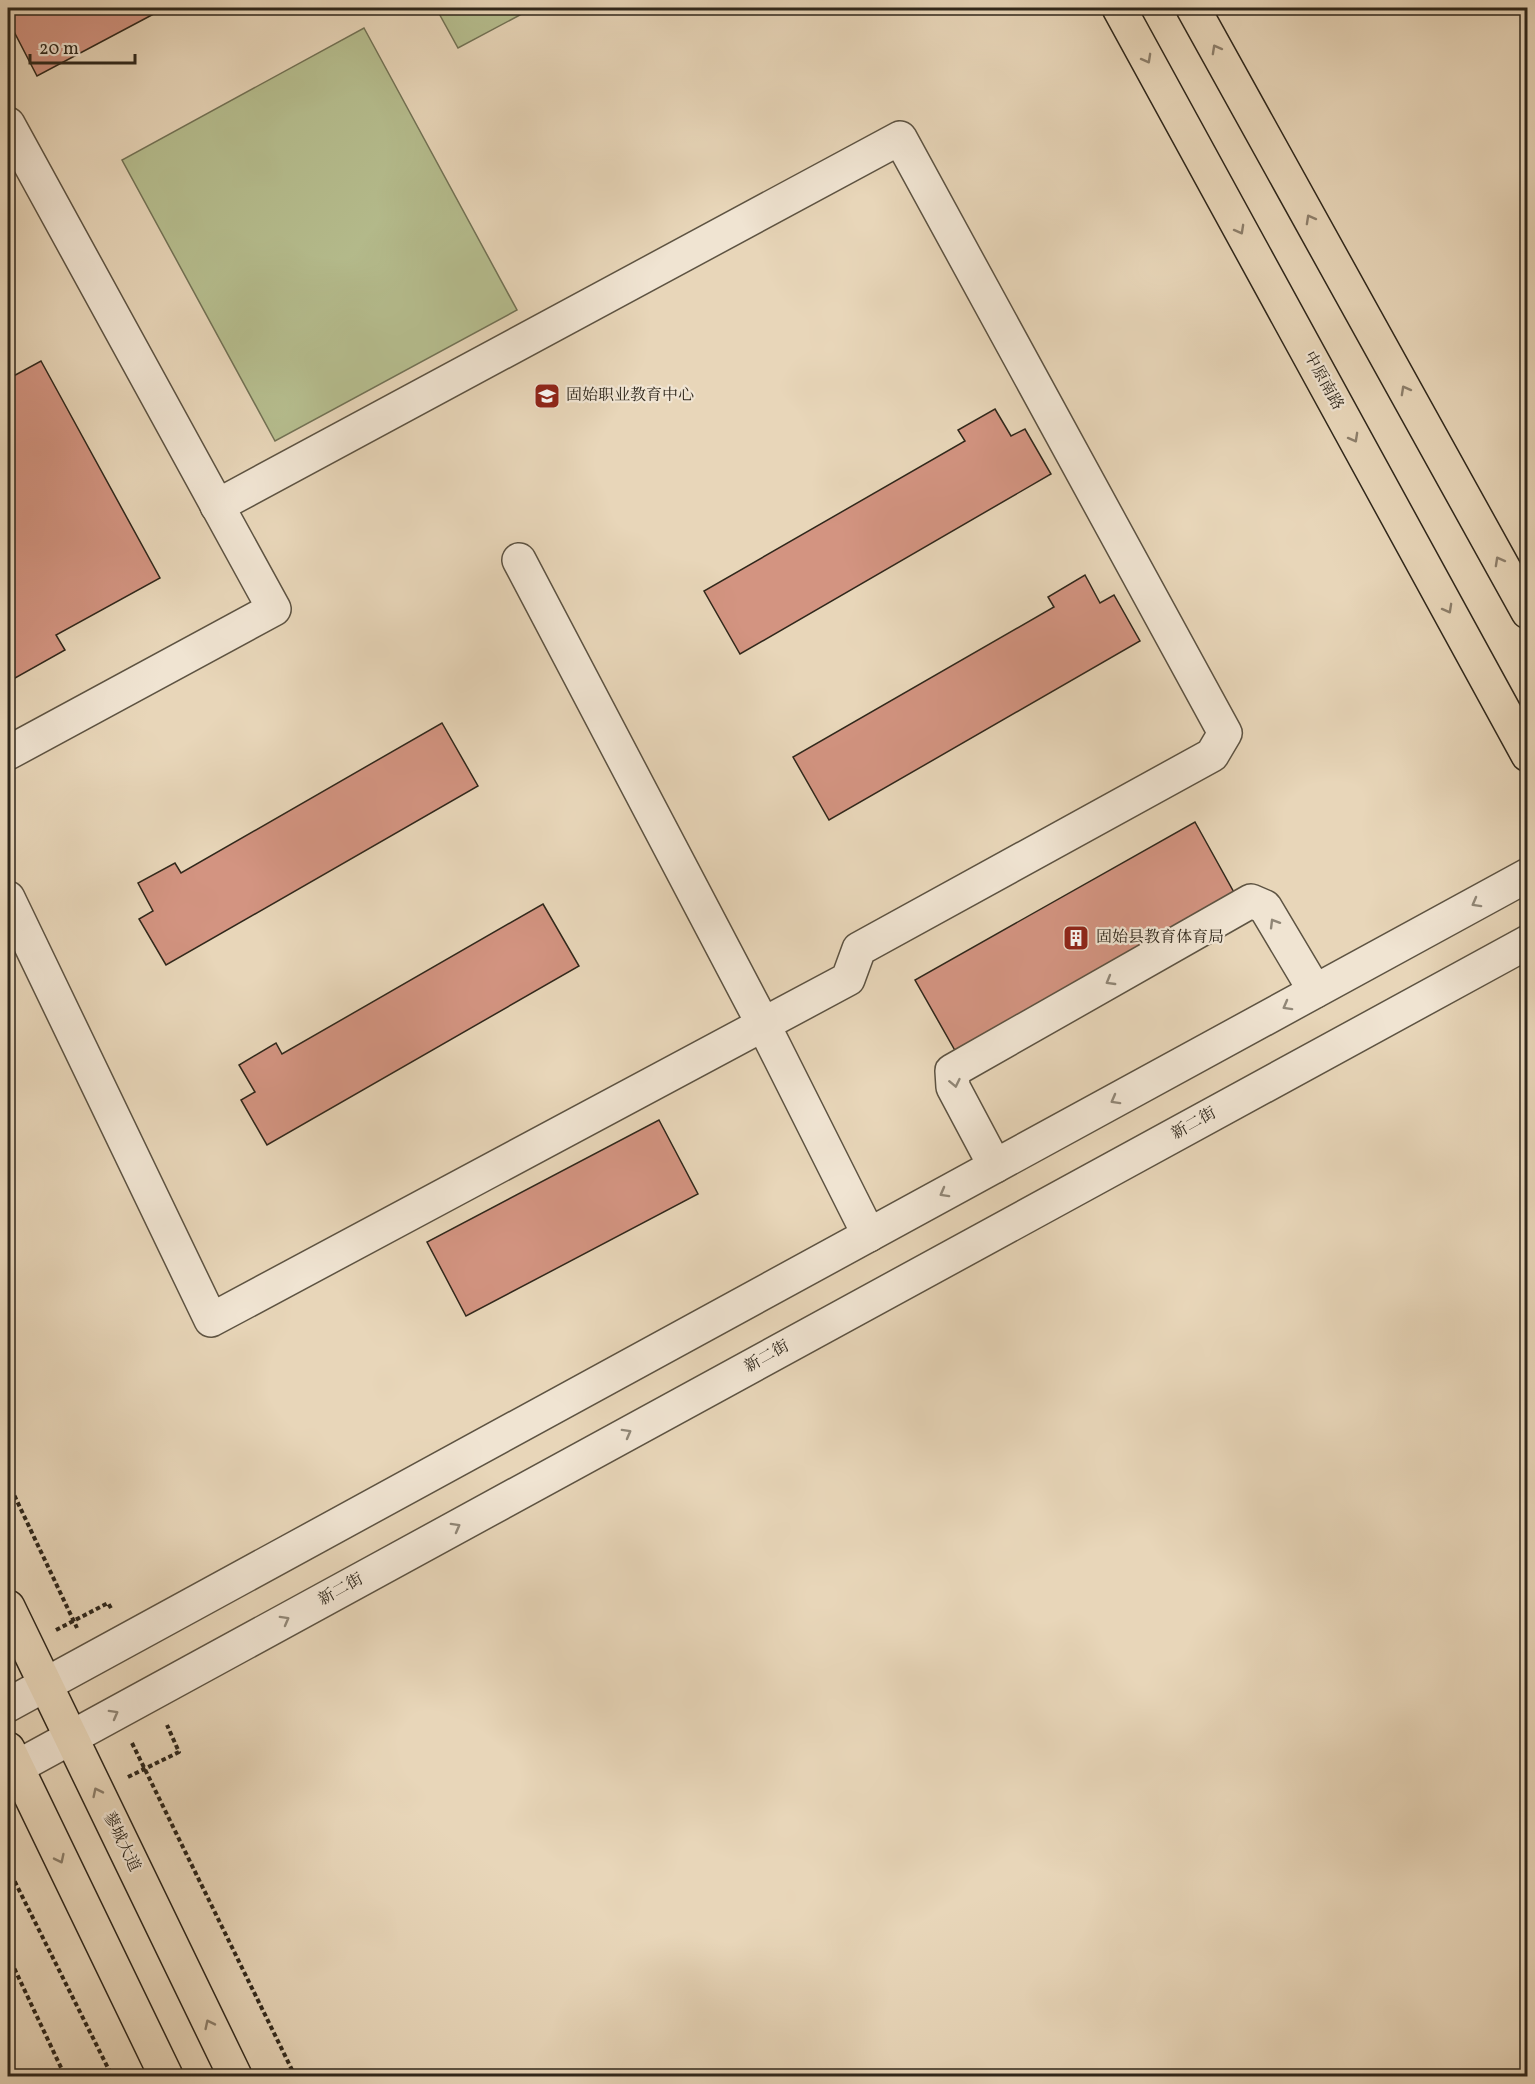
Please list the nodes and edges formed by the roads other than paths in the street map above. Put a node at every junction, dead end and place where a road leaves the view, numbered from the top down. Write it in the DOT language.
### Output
graph roads {
  1 [pos="1119,8"];
  2 [pos="1193,8"];
  3 [pos="8,124"];
  4 [pos="217,506"];
  5 [pos="519,560"];
  6 [pos="1527,612"];
  7 [pos="8,753"];
  8 [pos="1527,755"];
  9 [pos="1527,875"];
  10 [pos="8,898"];
  11 [pos="1527,942"];
  12 [pos="1315,991"];
  13 [pos="763,1024"];
  14 [pos="995,1166"];
  15 [pos="869,1235"];
  16 [pos="8,1607"];
  17 [pos="45,1685"];
  18 [pos="8,1705"];
  19 [pos="71,1738"];
  20 [pos="10,1763"];
  21 [pos="166,2076"];
  22 [pos="235,2076"];
  1 -- 8 [label="main road, 中原南路, one-way"];
  6 -- 2 [label="main road, one-way"];
  3 -- 4 [label="street"];
  4 -- 7 [label="street"];
  4 -- 13 [label="street"];
  5 -- 13 [label="street"];
  9 -- 12 [label="street, one-way"];
  10 -- 13 [label="street"];
  19 -- 11 [label="street, 新二街, one-way"];
  12 -- 14 [label="street, one-way"];
  12 -- 14 [label="street, one-way"];
  13 -- 15 [label="street"];
  14 -- 15 [label="street, one-way"];
  15 -- 17 [label="street"];
  16 -- 17 [label="main road, 蓼城大道"];
  17 -- 18 [label="street"];
  17 -- 19 [label="main road, 蓼城大道"];
  19 -- 20 [label="street, 新二街"];
  22 -- 19 [label="main road, 蓼城大道, one-way"];
  20 -- 21 [label="main road, one-way"];
}
